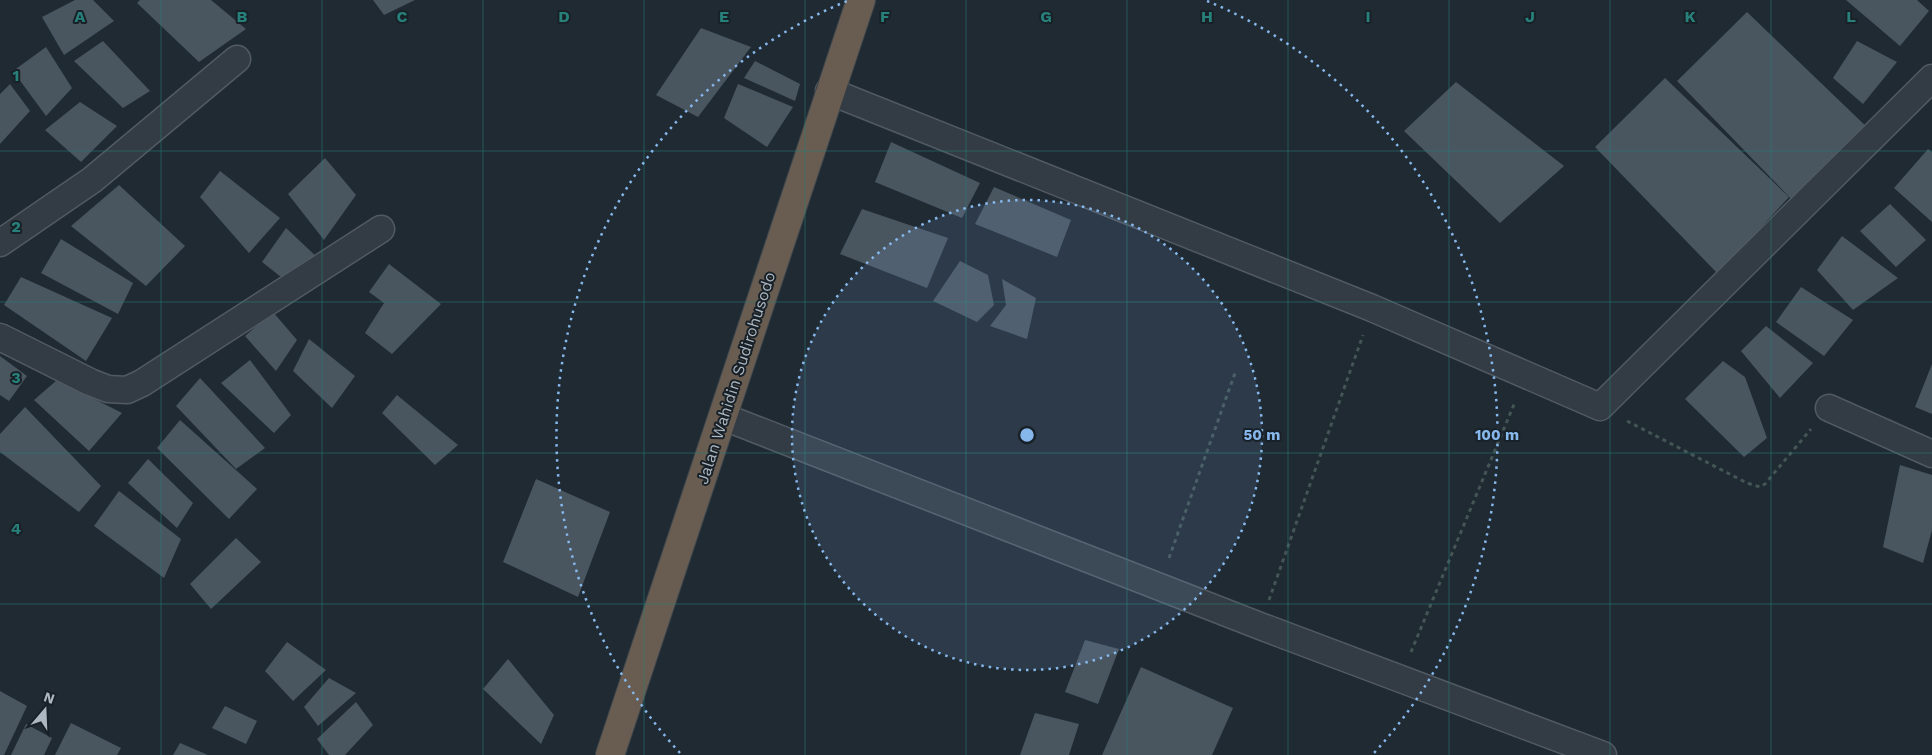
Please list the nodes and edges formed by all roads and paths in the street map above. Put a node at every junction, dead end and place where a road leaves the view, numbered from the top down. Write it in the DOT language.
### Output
graph roads {
  1 [pos="861,0"];
  2 [pos="237,59"];
  3 [pos="1932,78"];
  4 [pos="830,91"];
  5 [pos="381,229"];
  6 [pos="0,242"];
  7 [pos="1372,308"];
  8 [pos="0,337"];
  9 [pos="1235,373"];
  10 [pos="1526,376"];
  11 [pos="1600,407"];
  12 [pos="1828,408"];
  13 [pos="724,417"];
  14 [pos="1932,454"];
  15 [pos="1158,587"];
  16 [pos="1260,626"];
  17 [pos="1400,679"];
  18 [pos="610,755"];
  19 [pos="1603,755"];
  1 -- 4 [label="highway, Jalan Wahidin Sudirohusodo"];
  2 -- 6 [label="street"];
  3 -- 11 [label="street"];
  4 -- 7 [label="street"];
  4 -- 13 [label="highway, Jalan Wahidin Sudirohusodo"];
  5 -- 8 [label="street"];
  7 -- 10 [label="street"];
  7 -- 16 [label="path"];
  9 -- 15 [label="path"];
  10 -- 11 [label="street"];
  10 -- 17 [label="path"];
  11 -- 12 [label="path"];
  12 -- 14 [label="street"];
  13 -- 15 [label="street"];
  13 -- 18 [label="highway, Jalan Wahidin Sudirohusodo"];
  15 -- 16 [label="street"];
  16 -- 17 [label="street"];
  17 -- 19 [label="street"];
}
